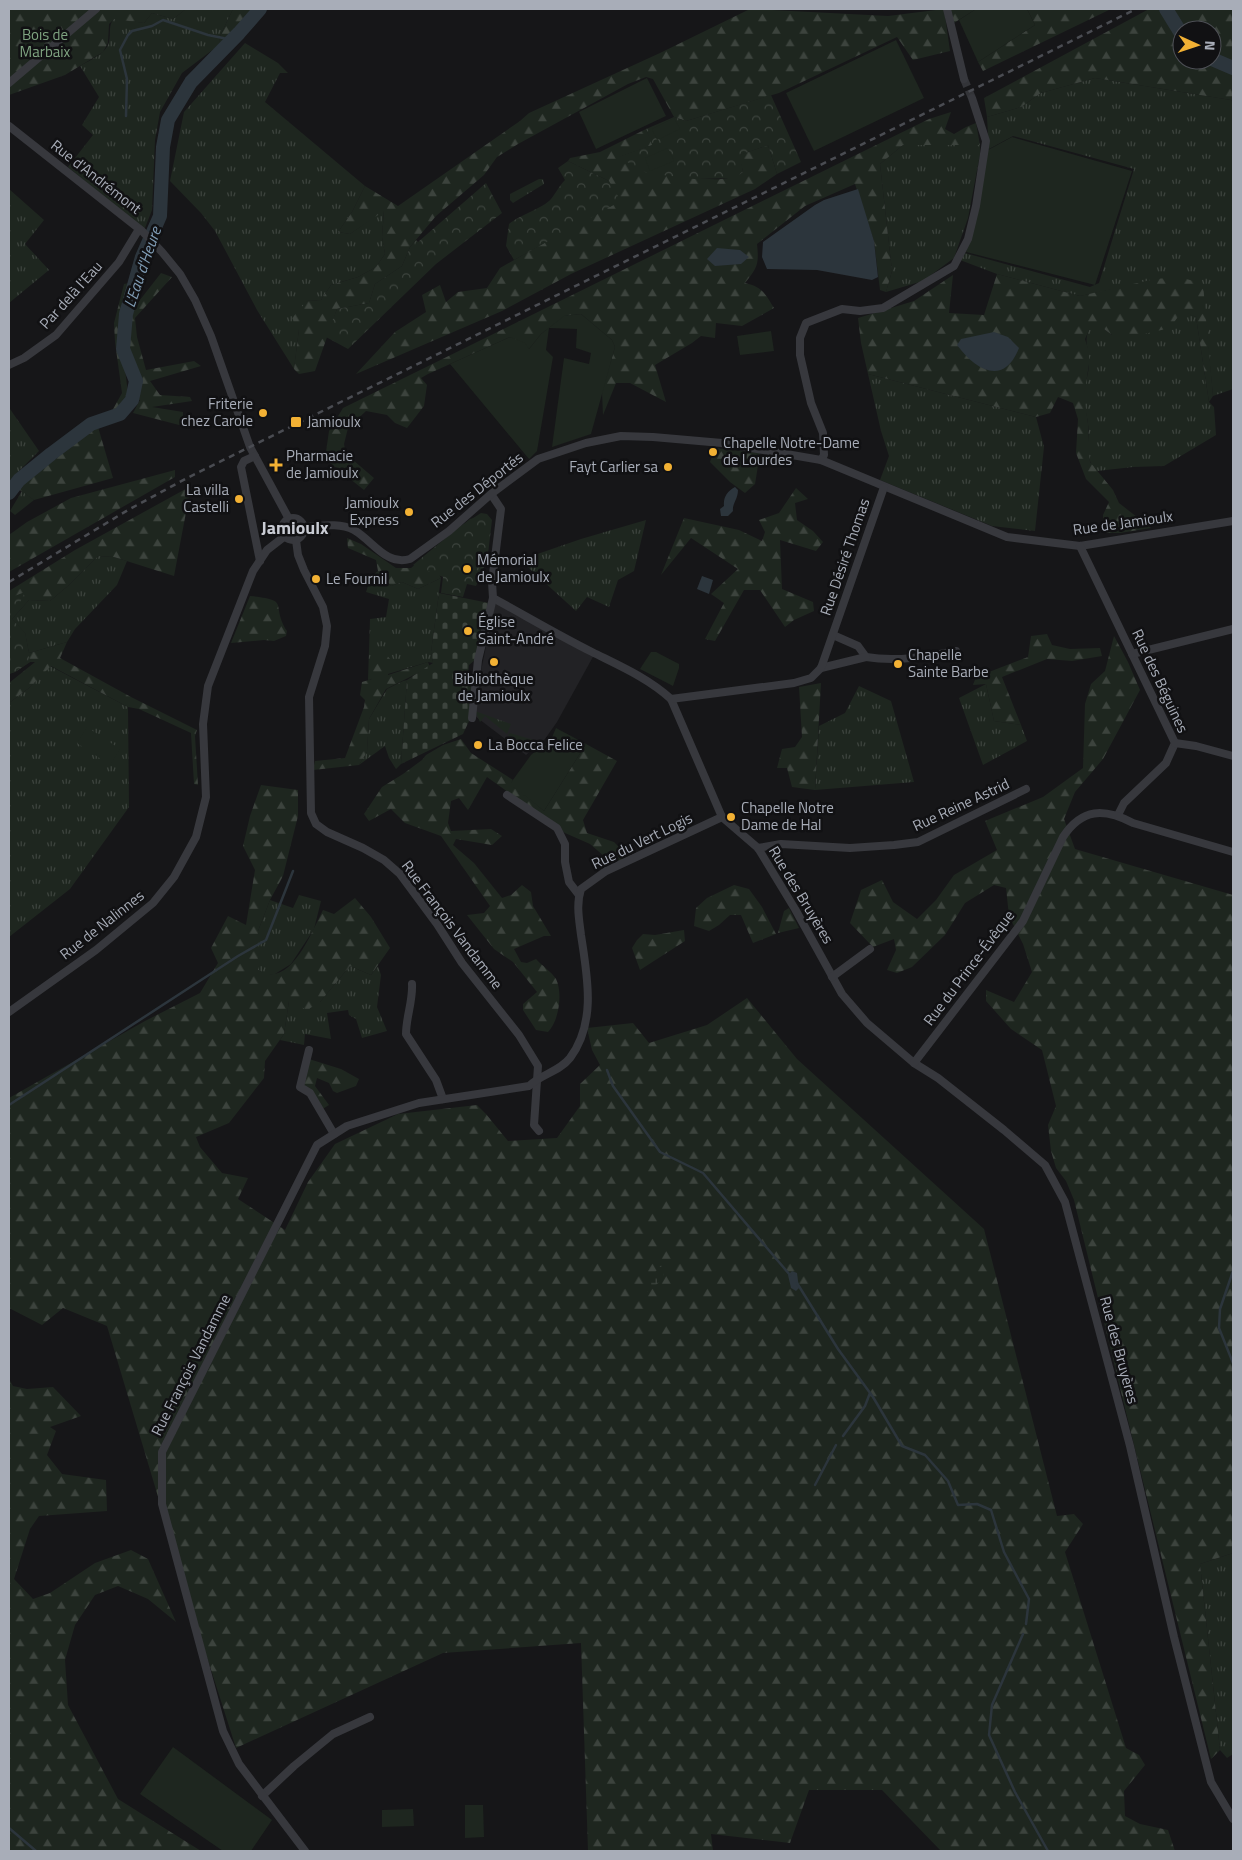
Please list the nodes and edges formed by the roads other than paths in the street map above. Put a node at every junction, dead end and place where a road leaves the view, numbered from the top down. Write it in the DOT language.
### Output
graph roads {
  1 [pos="96,9"];
  2 [pos="947,9"];
  3 [pos="964,80"];
  4 [pos="9,83"];
  5 [pos="972,98"];
  6 [pos="9,126"];
  7 [pos="140,230"];
  8 [pos="9,365"];
  9 [pos="255,456"];
  10 [pos="821,460"];
  11 [pos="884,487"];
  12 [pos="490,494"];
  13 [pos="961,518"];
  14 [pos="289,519"];
  15 [pos="1233,521"];
  16 [pos="304,527"];
  17 [pos="284,536"];
  18 [pos="296,540"];
  19 [pos="1080,546"];
  20 [pos="260,561"];
  21 [pos="493,598"];
  22 [pos="1233,629"];
  23 [pos="833,635"];
  24 [pos="956,651"];
  25 [pos="1132,654"];
  26 [pos="866,657"];
  27 [pos="821,668"];
  28 [pos="671,700"];
  29 [pos="472,718"];
  30 [pos="1175,743"];
  31 [pos="1233,756"];
  32 [pos="1026,789"];
  33 [pos="507,795"];
  34 [pos="1118,816"];
  35 [pos="722,817"];
  36 [pos="758,848"];
  37 [pos="1233,852"];
  38 [pos="579,896"];
  39 [pos="870,949"];
  40 [pos="832,977"];
  41 [pos="412,984"];
  42 [pos="10,1009"];
  43 [pos="309,1050"];
  44 [pos="914,1063"];
  45 [pos="536,1078"];
  46 [pos="443,1099"];
  47 [pos="539,1131"];
  48 [pos="334,1134"];
  49 [pos="370,1717"];
  50 [pos="262,1796"];
  51 [pos="1233,1819"];
  52 [pos="306,1851"];
  1 -- 4 [label="street"];
  2 -- 3 [label="street"];
  5 -- 10 [label="street"];
  6 -- 7 [label="street, Rue d'Andrémont"];
  7 -- 8 [label="street, Par delà l'Eau"];
  7 -- 9 [label="street, Rue d'Andrémont"];
  9 -- 14 [label="street, Rue d'Andrémont"];
  9 -- 20 [label="street"];
  10 -- 11 [label="street, Rue des Déportés"];
  10 -- 12 [label="street, Rue des Déportés"];
  11 -- 13 [label="street, Rue des Déportés"];
  11 -- 23 [label="street, Rue Désiré Thomas"];
  12 -- 16 [label="street, Rue des Déportés"];
  12 -- 21 [label="street"];
  13 -- 19 [label="street, Rue de Jamioulx"];
  14 -- 16 [label="street"];
  14 -- 17 [label="street"];
  15 -- 19 [label="street, Rue de Jamioulx"];
  16 -- 18 [label="street"];
  17 -- 18 [label="street"];
  17 -- 20 [label="street, Rue de Nalinnes"];
  18 -- 45 [label="street, Rue François Vandamme"];
  19 -- 25 [label="street, Rue des Béguines"];
  20 -- 42 [label="street, Rue de Nalinnes"];
  21 -- 28 [label="street"];
  21 -- 29 [label="street"];
  22 -- 25 [label="street"];
  23 -- 26 [label="street, Rue Désiré Thomas"];
  23 -- 27 [label="street, Rue Désiré Thomas"];
  24 -- 26 [label="street"];
  25 -- 30 [label="street, Rue des Béguines"];
  26 -- 27 [label="street"];
  27 -- 28 [label="street"];
  28 -- 35 [label="street, Rue des Bruyères"];
  30 -- 31 [label="street"];
  30 -- 34 [label="street, Rue des Béguines"];
  32 -- 36 [label="street, Rue Reine Astrid"];
  33 -- 38 [label="street"];
  34 -- 37 [label="street, Rue du Prince-Évêque"];
  34 -- 44 [label="street, Rue du Prince-Évêque"];
  35 -- 36 [label="street, Rue des Bruyères"];
  35 -- 38 [label="street, Rue du Vert Logis"];
  36 -- 40 [label="street, Rue des Bruyères"];
  38 -- 45 [label="street"];
  39 -- 40 [label="street"];
  40 -- 44 [label="street, Rue des Bruyères"];
  41 -- 46 [label="street"];
  43 -- 48 [label="street"];
  44 -- 51 [label="street, Rue des Bruyères"];
  45 -- 46 [label="street, Rue François Vandamme"];
  45 -- 47 [label="street, Rue François Vandamme"];
  46 -- 48 [label="street, Rue François Vandamme"];
  48 -- 50 [label="street, Rue François Vandamme"];
  49 -- 50 [label="street"];
  50 -- 52 [label="street, Rue François Vandamme"];
}
